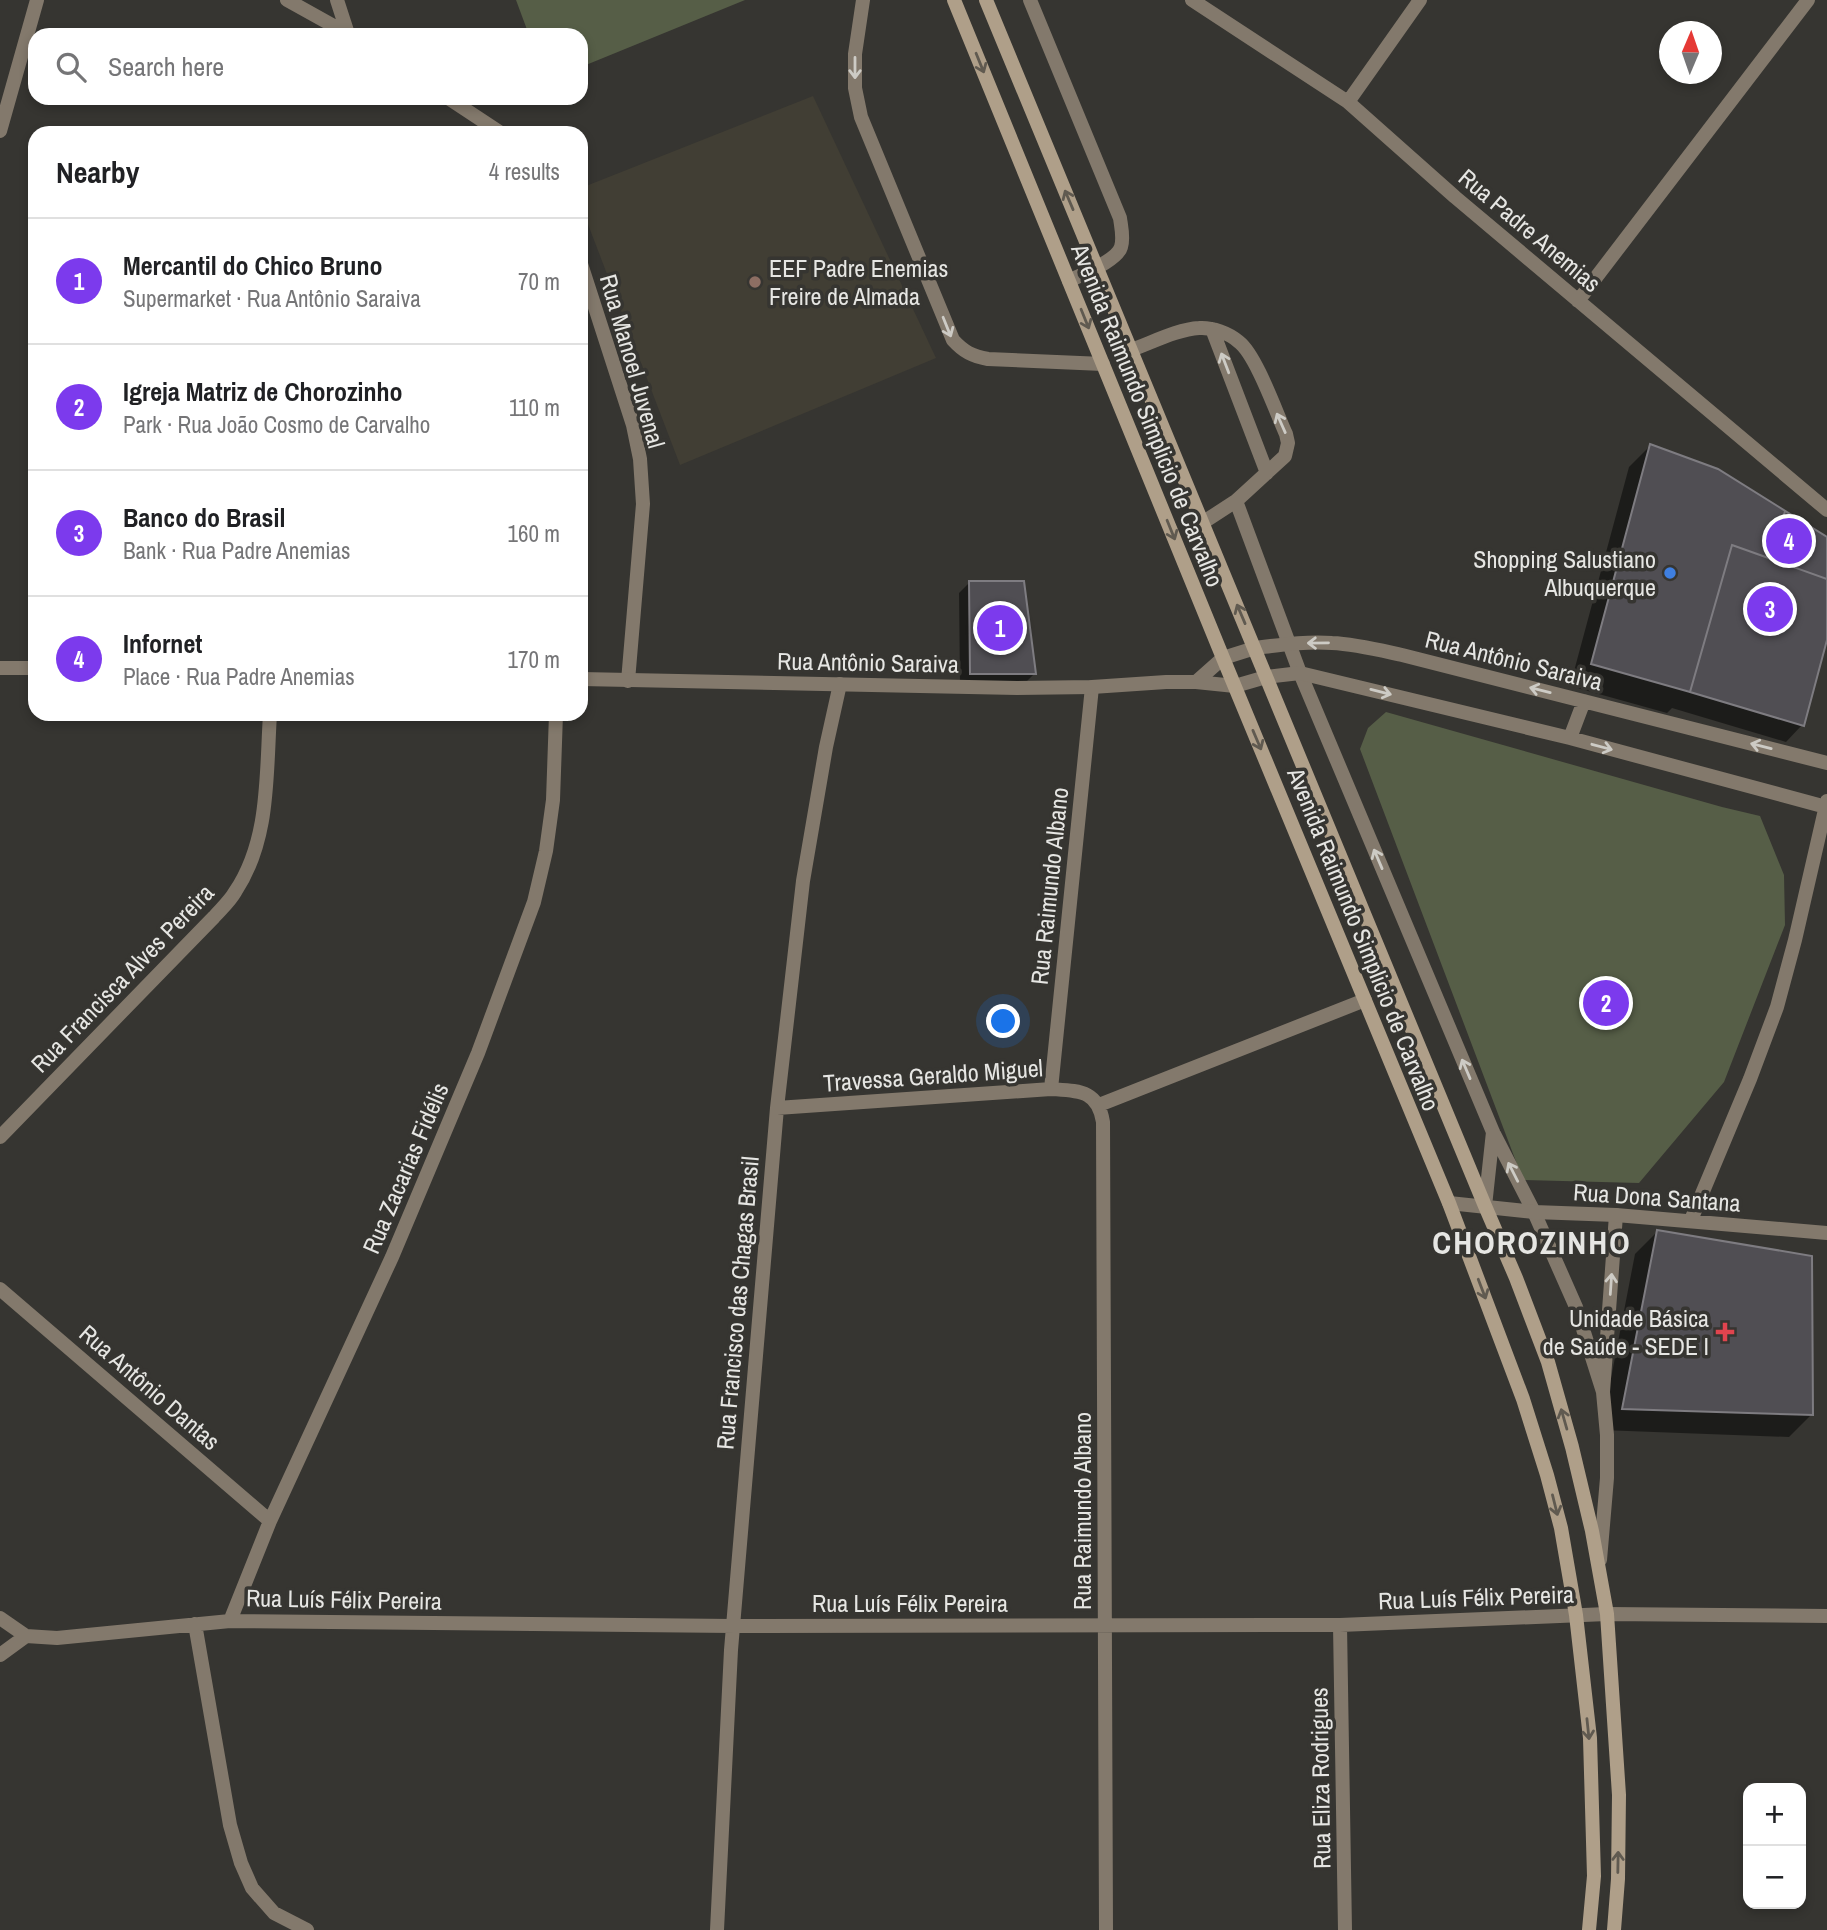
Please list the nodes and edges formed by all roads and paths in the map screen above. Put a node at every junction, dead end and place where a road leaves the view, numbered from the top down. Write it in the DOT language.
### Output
graph roads {
  1 [pos="37,0"];
  2 [pos="287,0"];
  3 [pos="337,0"];
  4 [pos="863,0"];
  5 [pos="954,0"];
  6 [pos="986,0"];
  7 [pos="1030,0"];
  8 [pos="1192,0"];
  9 [pos="1420,0"];
  10 [pos="1808,0"];
  11 [pos="29,28"];
  12 [pos="338,28"];
  13 [pos="347,28"];
  14 [pos="28,32"];
  15 [pos="1348,102"];
  16 [pos="459,105"];
  17 [pos="490,126"];
  18 [pos="0,131"];
  19 [pos="1097,267"];
  20 [pos="1069,281"];
  21 [pos="588,285"];
  22 [pos="1578,301"];
  23 [pos="1212,329"];
  24 [pos="1131,350"];
  25 [pos="1103,364"];
  26 [pos="1267,473"];
  27 [pos="1236,500"];
  28 [pos="1827,510"];
  29 [pos="1202,523"];
  30 [pos="1290,644"];
  31 [pos="1255,648"];
  32 [pos="1223,658"];
  33 [pos="0,668"];
  34 [pos="28,668"];
  35 [pos="1300,673"];
  36 [pos="1266,677"];
  37 [pos="588,679"];
  38 [pos="628,681"];
  39 [pos="1196,682"];
  40 [pos="839,684"];
  41 [pos="1235,686"];
  42 [pos="1093,687"];
  43 [pos="1584,701"];
  44 [pos="270,721"];
  45 [pos="556,721"];
  46 [pos="1570,738"];
  47 [pos="1827,763"];
  48 [pos="1826,804"];
  49 [pos="1365,1000"];
  50 [pos="1051,1089"];
  51 [pos="1095,1100"];
  52 [pos="776,1108"];
  53 [pos="1493,1132"];
  54 [pos="0,1137"];
  55 [pos="1448,1203"];
  56 [pos="1485,1206"];
  57 [pos="1534,1212"];
  58 [pos="1616,1215"];
  59 [pos="1691,1220"];
  60 [pos="1827,1233"];
  61 [pos="0,1289"];
  62 [pos="1603,1392"];
  63 [pos="270,1521"];
  64 [pos="1599,1572"];
  65 [pos="1607,1614"];
  66 [pos="1576,1615"];
  67 [pos="1827,1616"];
  68 [pos="0,1618"];
  69 [pos="230,1621"];
  70 [pos="195,1624"];
  71 [pos="1105,1625"];
  72 [pos="1340,1625"];
  73 [pos="733,1626"];
  74 [pos="26,1636"];
  75 [pos="0,1655"];
  76 [pos="307,1930"];
  77 [pos="717,1930"];
  78 [pos="1106,1930"];
  79 [pos="1345,1930"];
  80 [pos="1589,1930"];
  81 [pos="1614,1930"];
  1 -- 11 [label="street"];
  2 -- 12 [label="street"];
  3 -- 13 [label="street"];
  4 -- 25 [label="street, one-way"];
  5 -- 20 [label="main road, Avenida Raimundo Simplicio de Carvalho, one-way"];
  19 -- 6 [label="main road, Avenida Raimundo Simplicio de Carvalho, one-way"];
  7 -- 19 [label="street"];
  8 -- 15 [label="street, Rua Padre Anemias"];
  9 -- 15 [label="street"];
  10 -- 22 [label="street"];
  14 -- 18 [label="street"];
  15 -- 22 [label="street, Rua Padre Anemias"];
  16 -- 17 [label="street"];
  19 -- 20 [label="street"];
  19 -- 24 [label="main road, Avenida Raimundo Simplicio de Carvalho"];
  20 -- 25 [label="main road, Avenida Raimundo Simplicio de Carvalho, one-way"];
  21 -- 38 [label="street, Rua Manoel Juvenal"];
  22 -- 28 [label="street, Rua Padre Anemias"];
  23 -- 24 [label="street"];
  26 -- 23 [label="street, one-way"];
  26 -- 23 [label="street, one-way"];
  24 -- 29 [label="main road, Avenida Raimundo Simplicio de Carvalho"];
  25 -- 32 [label="main road, Avenida Raimundo Simplicio de Carvalho, one-way"];
  26 -- 27 [label="street"];
  27 -- 29 [label="street"];
  27 -- 30 [label="street"];
  31 -- 29 [label="main road, Avenida Raimundo Simplicio de Carvalho, one-way"];
  30 -- 31 [label="street, Rua Antônio Saraiva"];
  30 -- 35 [label="street"];
  43 -- 30 [label="street, Rua Antônio Saraiva, one-way"];
  31 -- 32 [label="street, Rua Antônio Saraiva"];
  31 -- 36 [label="main road, Avenida Raimundo Simplicio de Carvalho"];
  32 -- 39 [label="street, Rua Antônio Saraiva"];
  32 -- 41 [label="main road, Avenida Raimundo Simplicio de Carvalho"];
  33 -- 34 [label="street"];
  35 -- 36 [label="street, Rua Antônio Saraiva"];
  35 -- 46 [label="street, Rua Antônio Saraiva, one-way"];
  53 -- 35 [label="street, one-way"];
  36 -- 41 [label="street, Rua Antônio Saraiva"];
  36 -- 56 [label="main road, Avenida Raimundo Simplicio de Carvalho"];
  37 -- 38 [label="street, Rua Antônio Saraiva"];
  38 -- 40 [label="street, Rua Antônio Saraiva"];
  39 -- 41 [label="street, Rua Antônio Saraiva"];
  39 -- 42 [label="street, Rua Antônio Saraiva"];
  40 -- 42 [label="street, Rua Antônio Saraiva"];
  40 -- 52 [label="street, Rua Francisco das Chagas Brasil"];
  41 -- 49 [label="main road, Avenida Raimundo Simplicio de Carvalho, one-way"];
  42 -- 50 [label="street, Rua Raimundo Albano"];
  43 -- 46 [label="street"];
  47 -- 43 [label="street, Rua Antônio Saraiva, one-way"];
  44 -- 54 [label="street, Rua Francisca Alves Pereira"];
  45 -- 63 [label="street, Rua Zacarias Fidélis"];
  46 -- 48 [label="street, Rua Antônio Saraiva, one-way"];
  48 -- 59 [label="street"];
  49 -- 51 [label="street"];
  49 -- 55 [label="main road, Avenida Raimundo Simplicio de Carvalho"];
  50 -- 51 [label="street, Travessa Geraldo Miguel"];
  50 -- 52 [label="street, Travessa Geraldo Miguel"];
  51 -- 71 [label="street, Rua Raimundo Albano"];
  52 -- 73 [label="street, Rua Francisco das Chagas Brasil"];
  53 -- 56 [label="street"];
  57 -- 53 [label="street, one-way"];
  55 -- 56 [label="street, Rua Dona Santana"];
  55 -- 66 [label="main road, Avenida Raimundo Simplicio de Carvalho, one-way"];
  56 -- 57 [label="street, Rua Dona Santana"];
  64 -- 56 [label="main road, Avenida Raimundo Simplicio de Carvalho, one-way"];
  57 -- 58 [label="street, Rua Dona Santana"];
  57 -- 62 [label="street"];
  58 -- 59 [label="street, Rua Dona Santana"];
  62 -- 58 [label="street, one-way"];
  59 -- 60 [label="street, Rua Dona Santana"];
  61 -- 63 [label="street, Rua Antônio Dantas"];
  62 -- 64 [label="street"];
  63 -- 69 [label="street, Rua Zacarias Fidélis"];
  64 -- 65 [label="main road, Avenida Raimundo Simplicio de Carvalho"];
  65 -- 66 [label="street, Rua Luís Félix Pereira"];
  65 -- 67 [label="street, Rua Luís Félix Pereira"];
  81 -- 65 [label="main road, Avenida Raimundo Simplicio de Carvalho, one-way"];
  66 -- 72 [label="street, Rua Luís Félix Pereira"];
  66 -- 80 [label="main road, Avenida Raimundo Simplicio de Carvalho, one-way"];
  68 -- 74 [label="street"];
  69 -- 70 [label="street, Rua Luís Félix Pereira"];
  69 -- 73 [label="street, Rua Luís Félix Pereira"];
  70 -- 74 [label="street, Rua Luís Félix Pereira"];
  70 -- 76 [label="street"];
  71 -- 72 [label="street, Rua Luís Félix Pereira"];
  71 -- 73 [label="street, Rua Luís Félix Pereira"];
  71 -- 78 [label="street, Rua Raimundo Albano"];
  72 -- 79 [label="street, Rua Eliza Rodrigues"];
  73 -- 77 [label="street, Rua Francisco das Chagas Brasil"];
  74 -- 75 [label="street"];
}
